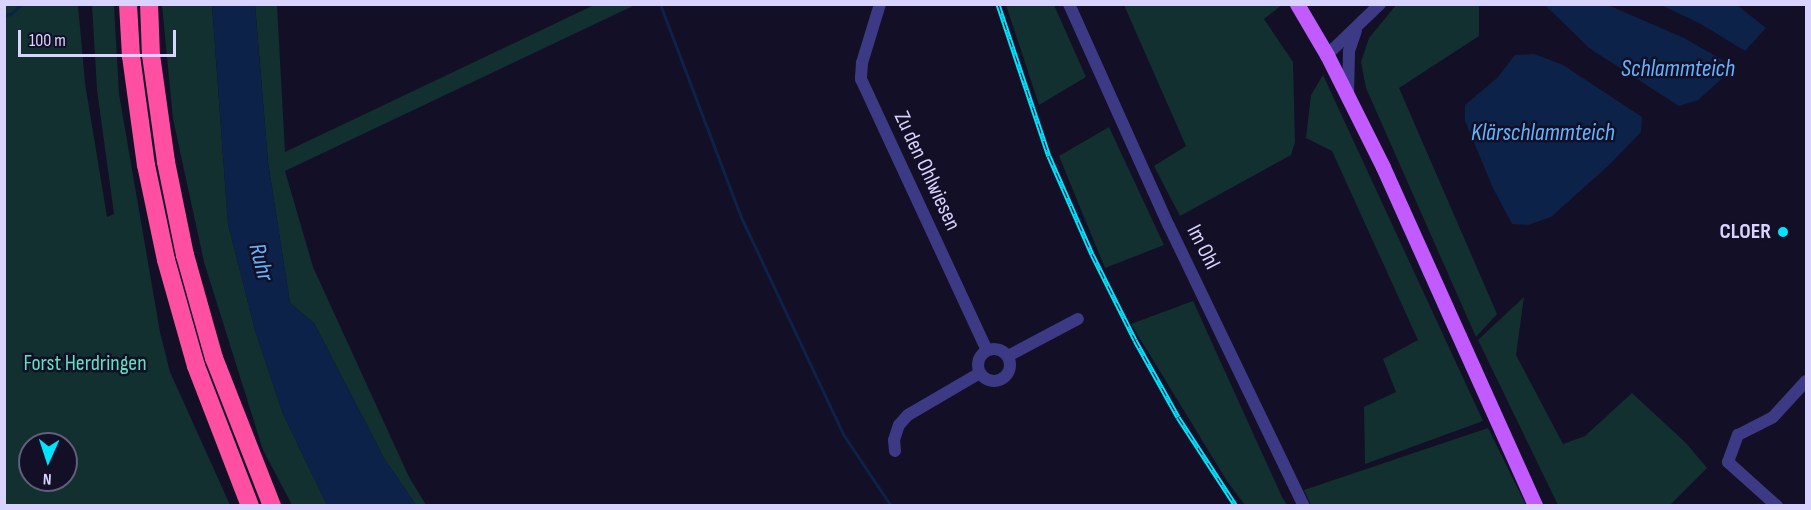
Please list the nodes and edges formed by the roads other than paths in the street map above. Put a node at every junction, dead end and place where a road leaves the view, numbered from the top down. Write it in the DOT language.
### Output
graph roads {
  1 [pos="128,4"];
  2 [pos="149,4"];
  3 [pos="880,4"];
  4 [pos="1069,4"];
  5 [pos="1297,4"];
  6 [pos="1380,4"];
  7 [pos="1356,28"];
  8 [pos="1327,55"];
  9 [pos="1348,97"];
  10 [pos="1078,318"];
  11 [pos="987,350"];
  12 [pos="1008,356"];
  13 [pos="980,373"];
  14 [pos="1806,381"];
  15 [pos="895,451"];
  16 [pos="250,506"];
  17 [pos="272,506"];
  18 [pos="1304,506"];
  19 [pos="1535,506"];
  20 [pos="1777,506"];
  1 -- 16 [label="highway"];
  2 -- 17 [label="highway"];
  3 -- 11 [label="street, Zu den Ohlwiesen"];
  4 -- 18 [label="street, Im Ohl"];
  5 -- 8 [label="main road"];
  6 -- 7 [label="street"];
  7 -- 8 [label="street"];
  7 -- 9 [label="street"];
  8 -- 9 [label="main road"];
  9 -- 19 [label="main road"];
  10 -- 12 [label="street"];
  11 -- 12 [label="street"];
  11 -- 13 [label="street"];
  12 -- 13 [label="street"];
  13 -- 15 [label="street"];
  14 -- 20 [label="street"];
}
